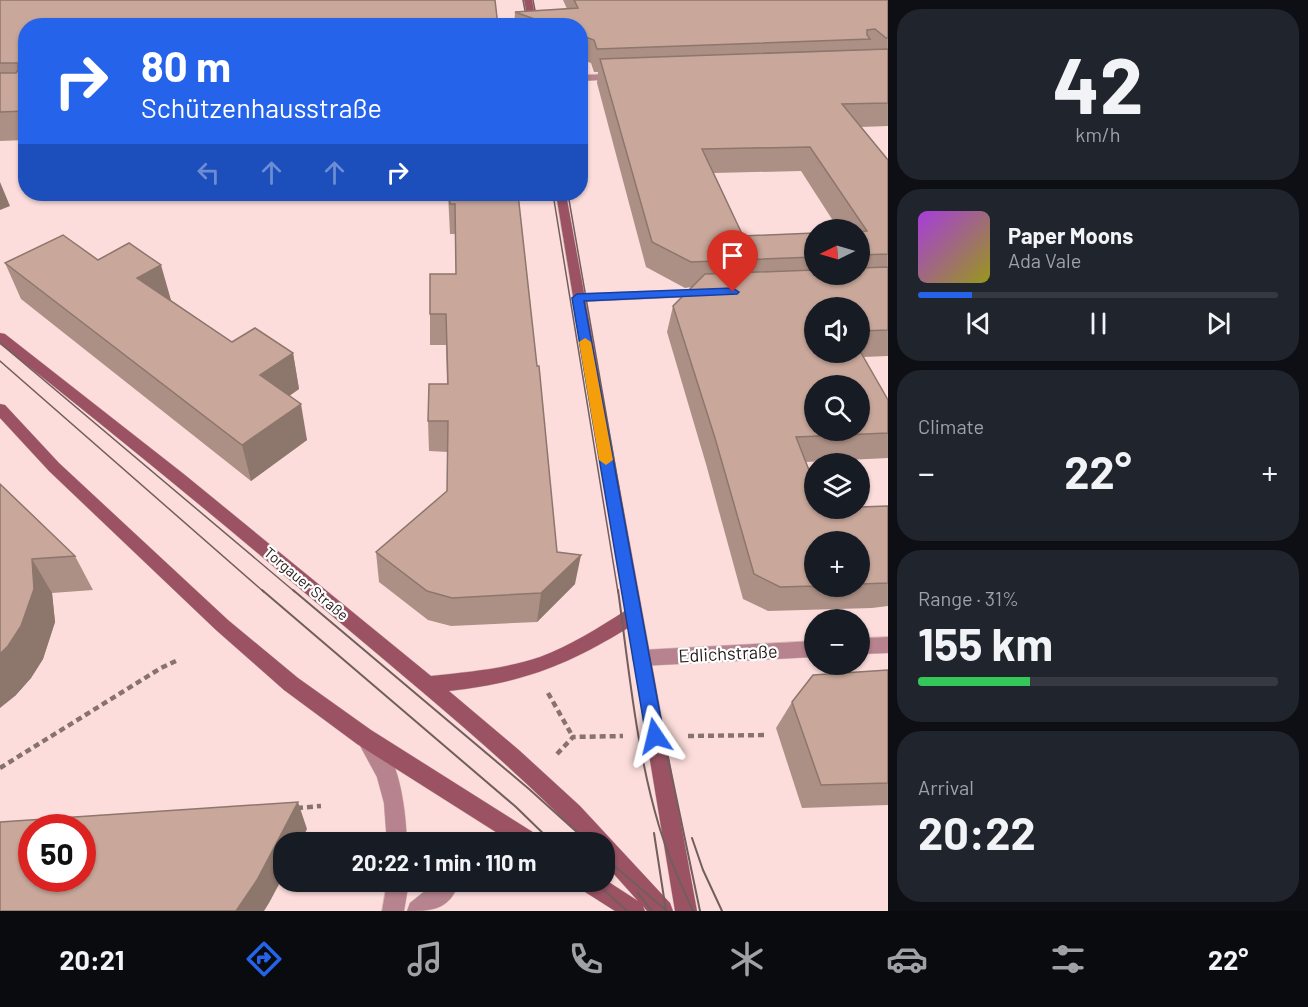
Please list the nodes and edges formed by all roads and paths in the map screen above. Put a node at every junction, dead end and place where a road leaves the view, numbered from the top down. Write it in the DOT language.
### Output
graph roads {
  1 [pos="528,0"];
  2 [pos="531,18"];
  3 [pos="626,76"];
  4 [pos="588,78"];
  5 [pos="562,201"];
  6 [pos="713,293"];
  7 [pos="577,298"];
  8 [pos="0,337"];
  9 [pos="0,409"];
  10 [pos="633,615"];
  11 [pos="888,645"];
  12 [pos="870,646"];
  13 [pos="804,650"];
  14 [pos="641,658"];
  15 [pos="178,660"];
  16 [pos="427,684"];
  17 [pos="544,686"];
  18 [pos="716,735"];
  19 [pos="768,735"];
  20 [pos="573,736"];
  21 [pos="598,736"];
  22 [pos="364,737"];
  23 [pos="553,759"];
  24 [pos="0,768"];
  25 [pos="321,806"];
  26 [pos="285,809"];
  27 [pos="396,832"];
  28 [pos="515,832"];
  29 [pos="590,832"];
  30 [pos="615,859"];
  31 [pos="396,892"];
  32 [pos="441,892"];
  33 [pos="605,892"];
  34 [pos="393,911"];
  35 [pos="418,911"];
  36 [pos="634,911"];
  37 [pos="662,911"];
  38 [pos="686,911"];
  1 -- 2 [label="main road"];
  3 -- 4 [label="street"];
  5 -- 7 [label="main road"];
  6 -- 7 [label="street"];
  7 -- 10 [label="main road"];
  8 -- 16 [label="main road, Torgauer Straße"];
  9 -- 22 [label="main road"];
  10 -- 14 [label="main road"];
  10 -- 16 [label="main road"];
  11 -- 12 [label="street"];
  13 -- 14 [label="street, Edlichstraße"];
  14 -- 38 [label="main road"];
  15 -- 24 [label="path"];
  16 -- 29 [label="main road, Torgauer Straße"];
  17 -- 20 [label="path"];
  18 -- 19 [label="path"];
  20 -- 21 [label="path"];
  20 -- 23 [label="path"];
  22 -- 27 [label="street"];
  22 -- 28 [label="main road"];
  25 -- 26 [label="path"];
  30 -- 37 [label="main road"];
  31 -- 34 [label="street"];
  32 -- 35 [label="street"];
  33 -- 36 [label="main road"];
}
